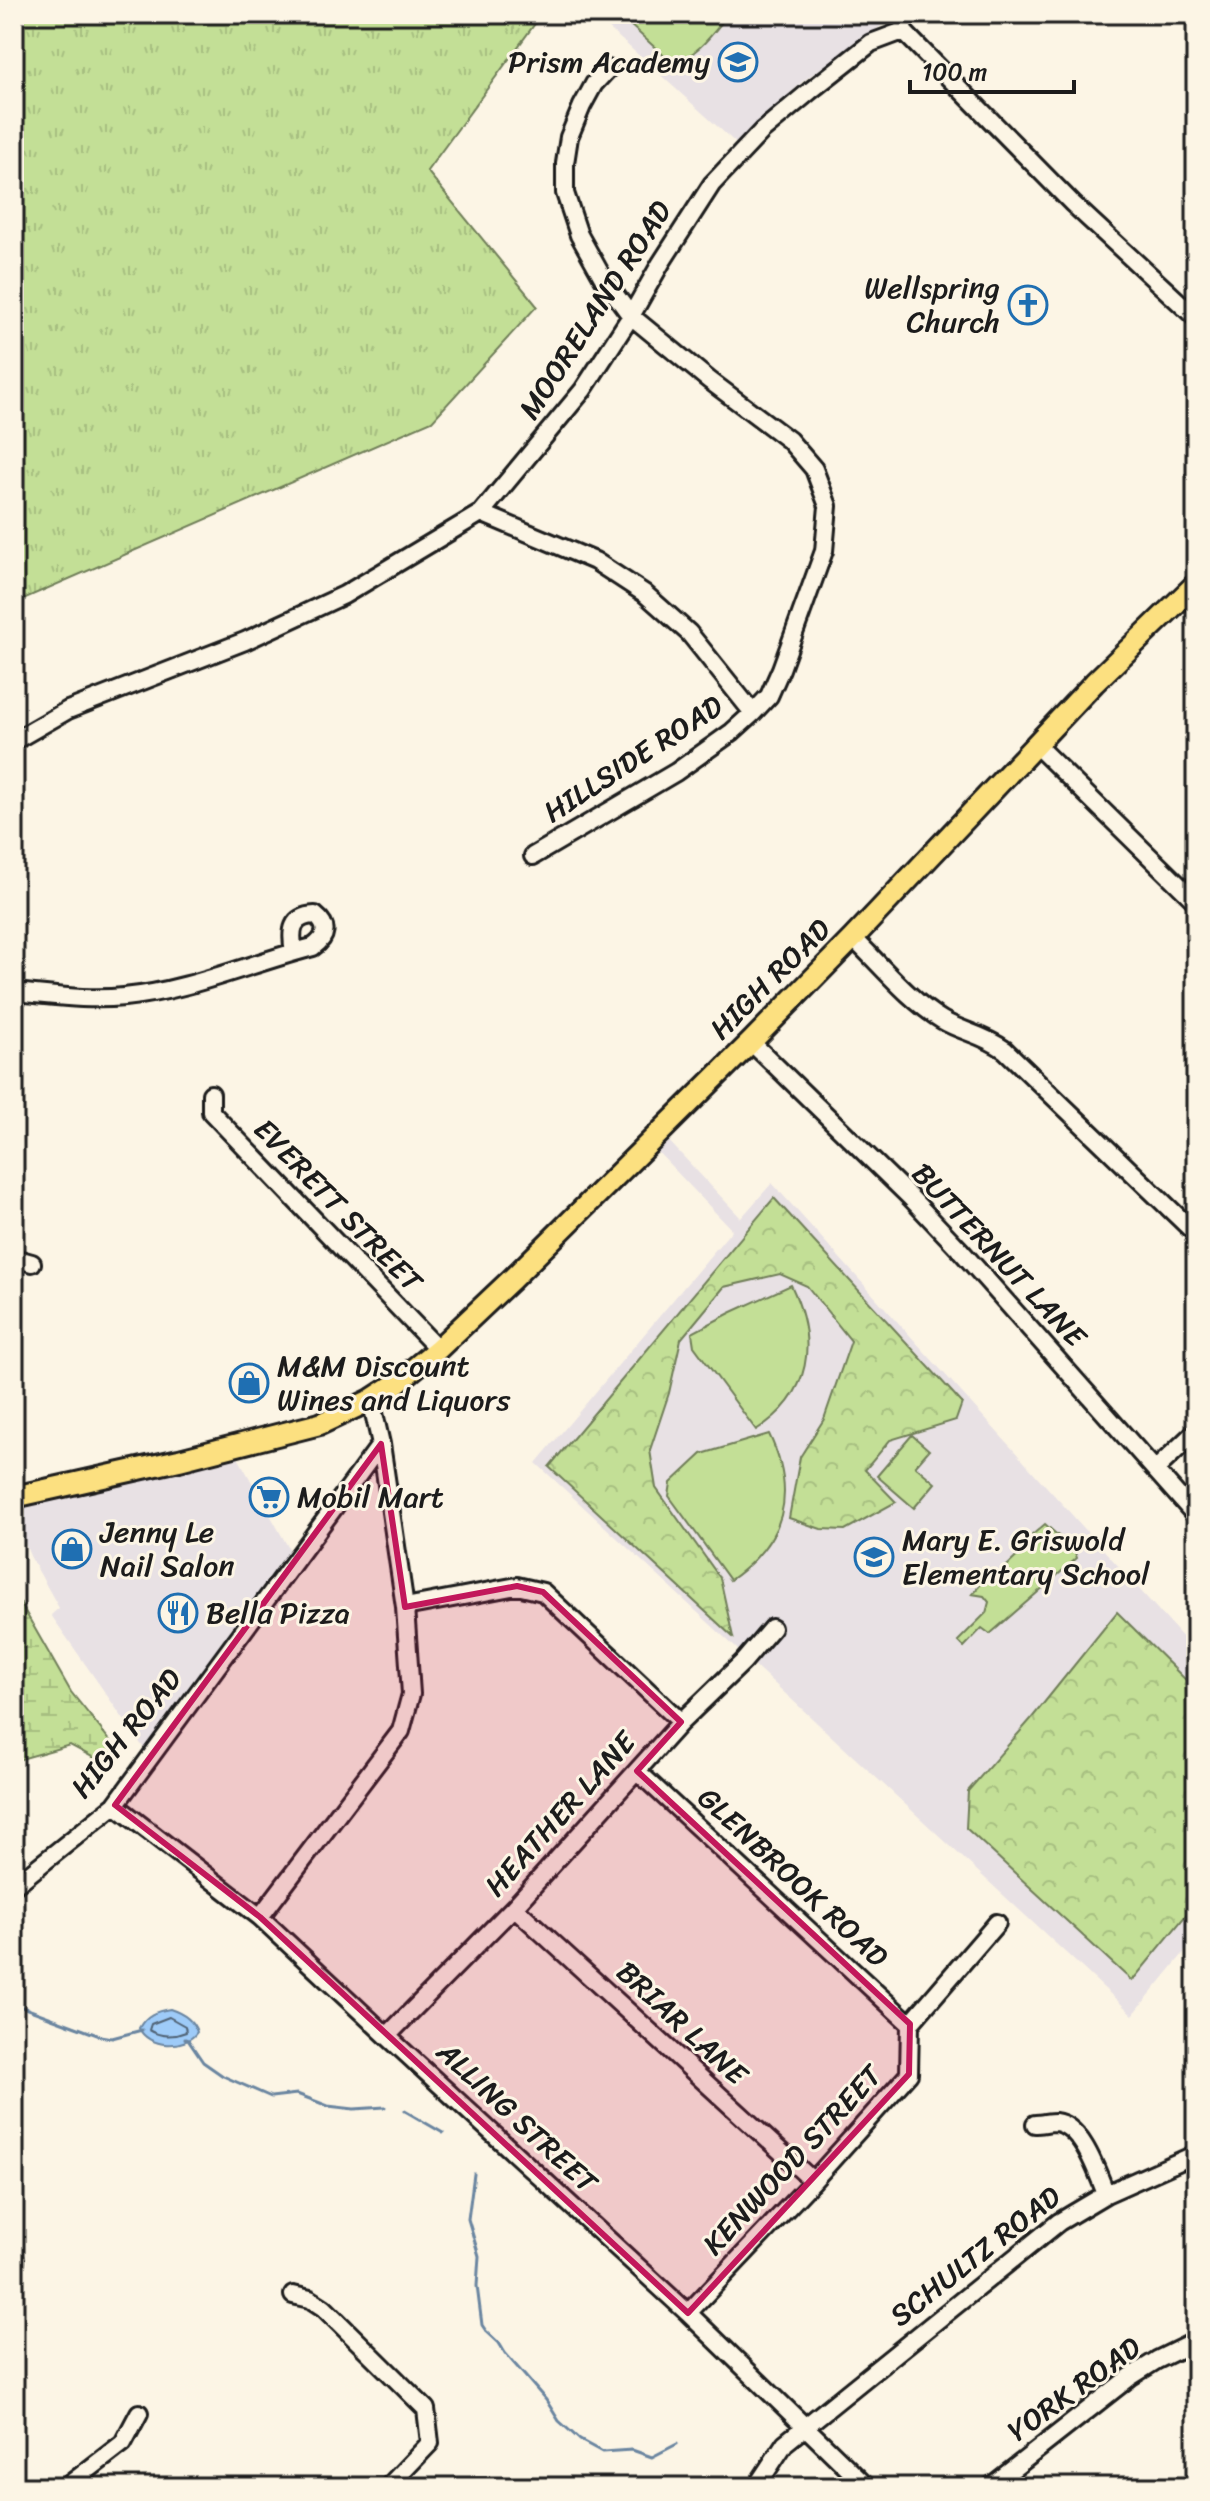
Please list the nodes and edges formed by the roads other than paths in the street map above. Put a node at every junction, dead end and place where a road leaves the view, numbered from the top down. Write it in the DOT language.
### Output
graph roads {
  1 [pos="904,22"];
  2 [pos="608,69"];
  3 [pos="631,316"];
  4 [pos="1196,318"];
  5 [pos="481,513"];
  6 [pos="1196,584"];
  7 [pos="753,713"];
  8 [pos="14,741"];
  9 [pos="1035,744"];
  10 [pos="533,856"];
  11 [pos="1196,902"];
  12 [pos="853,938"];
  13 [pos="294,952"];
  14 [pos="14,992"];
  15 [pos="751,1042"];
  16 [pos="211,1094"];
  17 [pos="1196,1234"];
  18 [pos="14,1258"];
  19 [pos="32,1263"];
  20 [pos="438,1349"];
  21 [pos="371,1400"];
  22 [pos="1196,1431"];
  23 [pos="381,1444"];
  24 [pos="1155,1470"];
  25 [pos="14,1497"];
  26 [pos="1196,1516"];
  27 [pos="405,1607"];
  28 [pos="772,1628"];
  29 [pos="681,1722"];
  30 [pos="637,1771"];
  31 [pos="115,1805"];
  32 [pos="14,1886"];
  33 [pos="514,1907"];
  34 [pos="260,1917"];
  35 [pos="997,1923"];
  36 [pos="910,2024"];
  37 [pos="387,2036"];
  38 [pos="1035,2124"];
  39 [pos="1196,2154"];
  40 [pos="813,2181"];
  41 [pos="1106,2194"];
  42 [pos="293,2295"];
  43 [pos="688,2313"];
  44 [pos="1196,2341"];
  45 [pos="139,2413"];
  46 [pos="805,2427"];
  47 [pos="66,2487"];
  48 [pos="388,2487"];
  49 [pos="756,2487"];
  50 [pos="867,2487"];
  51 [pos="990,2487"];
  1 -- 3 [label="street, MOORELAND ROAD"];
  1 -- 4 [label="street"];
  2 -- 3 [label="street, HILLSIDE ROAD"];
  3 -- 5 [label="street, MOORELAND ROAD"];
  3 -- 7 [label="street, HILLSIDE ROAD"];
  5 -- 7 [label="street"];
  5 -- 8 [label="street, MOORELAND ROAD"];
  6 -- 9 [label="main road, HIGH ROAD"];
  7 -- 10 [label="street, HILLSIDE ROAD"];
  9 -- 11 [label="street"];
  9 -- 12 [label="main road, HIGH ROAD"];
  12 -- 15 [label="main road, HIGH ROAD"];
  12 -- 17 [label="street"];
  13 -- 14 [label="street"];
  15 -- 20 [label="main road, HIGH ROAD"];
  15 -- 24 [label="street, BUTTERNUT LANE"];
  16 -- 20 [label="street, EVERETT STREET"];
  18 -- 19 [label="street"];
  20 -- 21 [label="main road, HIGH ROAD"];
  21 -- 23 [label="street"];
  21 -- 25 [label="main road, HIGH ROAD"];
  22 -- 24 [label="street"];
  23 -- 27 [label="street"];
  23 -- 31 [label="street, HIGH ROAD"];
  24 -- 26 [label="street, BUTTERNUT LANE"];
  27 -- 29 [label="street"];
  27 -- 34 [label="street"];
  28 -- 29 [label="street, HEATHER LANE"];
  29 -- 30 [label="street, HEATHER LANE"];
  30 -- 33 [label="street, HEATHER LANE"];
  30 -- 36 [label="street, GLENBROOK ROAD"];
  31 -- 32 [label="street, HIGH ROAD"];
  31 -- 34 [label="street, ALLING STREET"];
  33 -- 37 [label="street, HEATHER LANE"];
  33 -- 40 [label="street, BRIAR LANE"];
  34 -- 37 [label="street, ALLING STREET"];
  35 -- 36 [label="street"];
  36 -- 40 [label="street, KENWOOD STREET"];
  37 -- 43 [label="street, ALLING STREET"];
  38 -- 41 [label="street"];
  39 -- 41 [label="street, SCHULTZ ROAD"];
  40 -- 43 [label="street, KENWOOD STREET"];
  41 -- 46 [label="street, SCHULTZ ROAD"];
  42 -- 48 [label="street"];
  43 -- 46 [label="street, ALLING STREET"];
  44 -- 51 [label="street, YORK ROAD"];
  45 -- 47 [label="street"];
  46 -- 49 [label="street, SCHULTZ ROAD"];
  46 -- 50 [label="street, ALLING STREET"];
}
